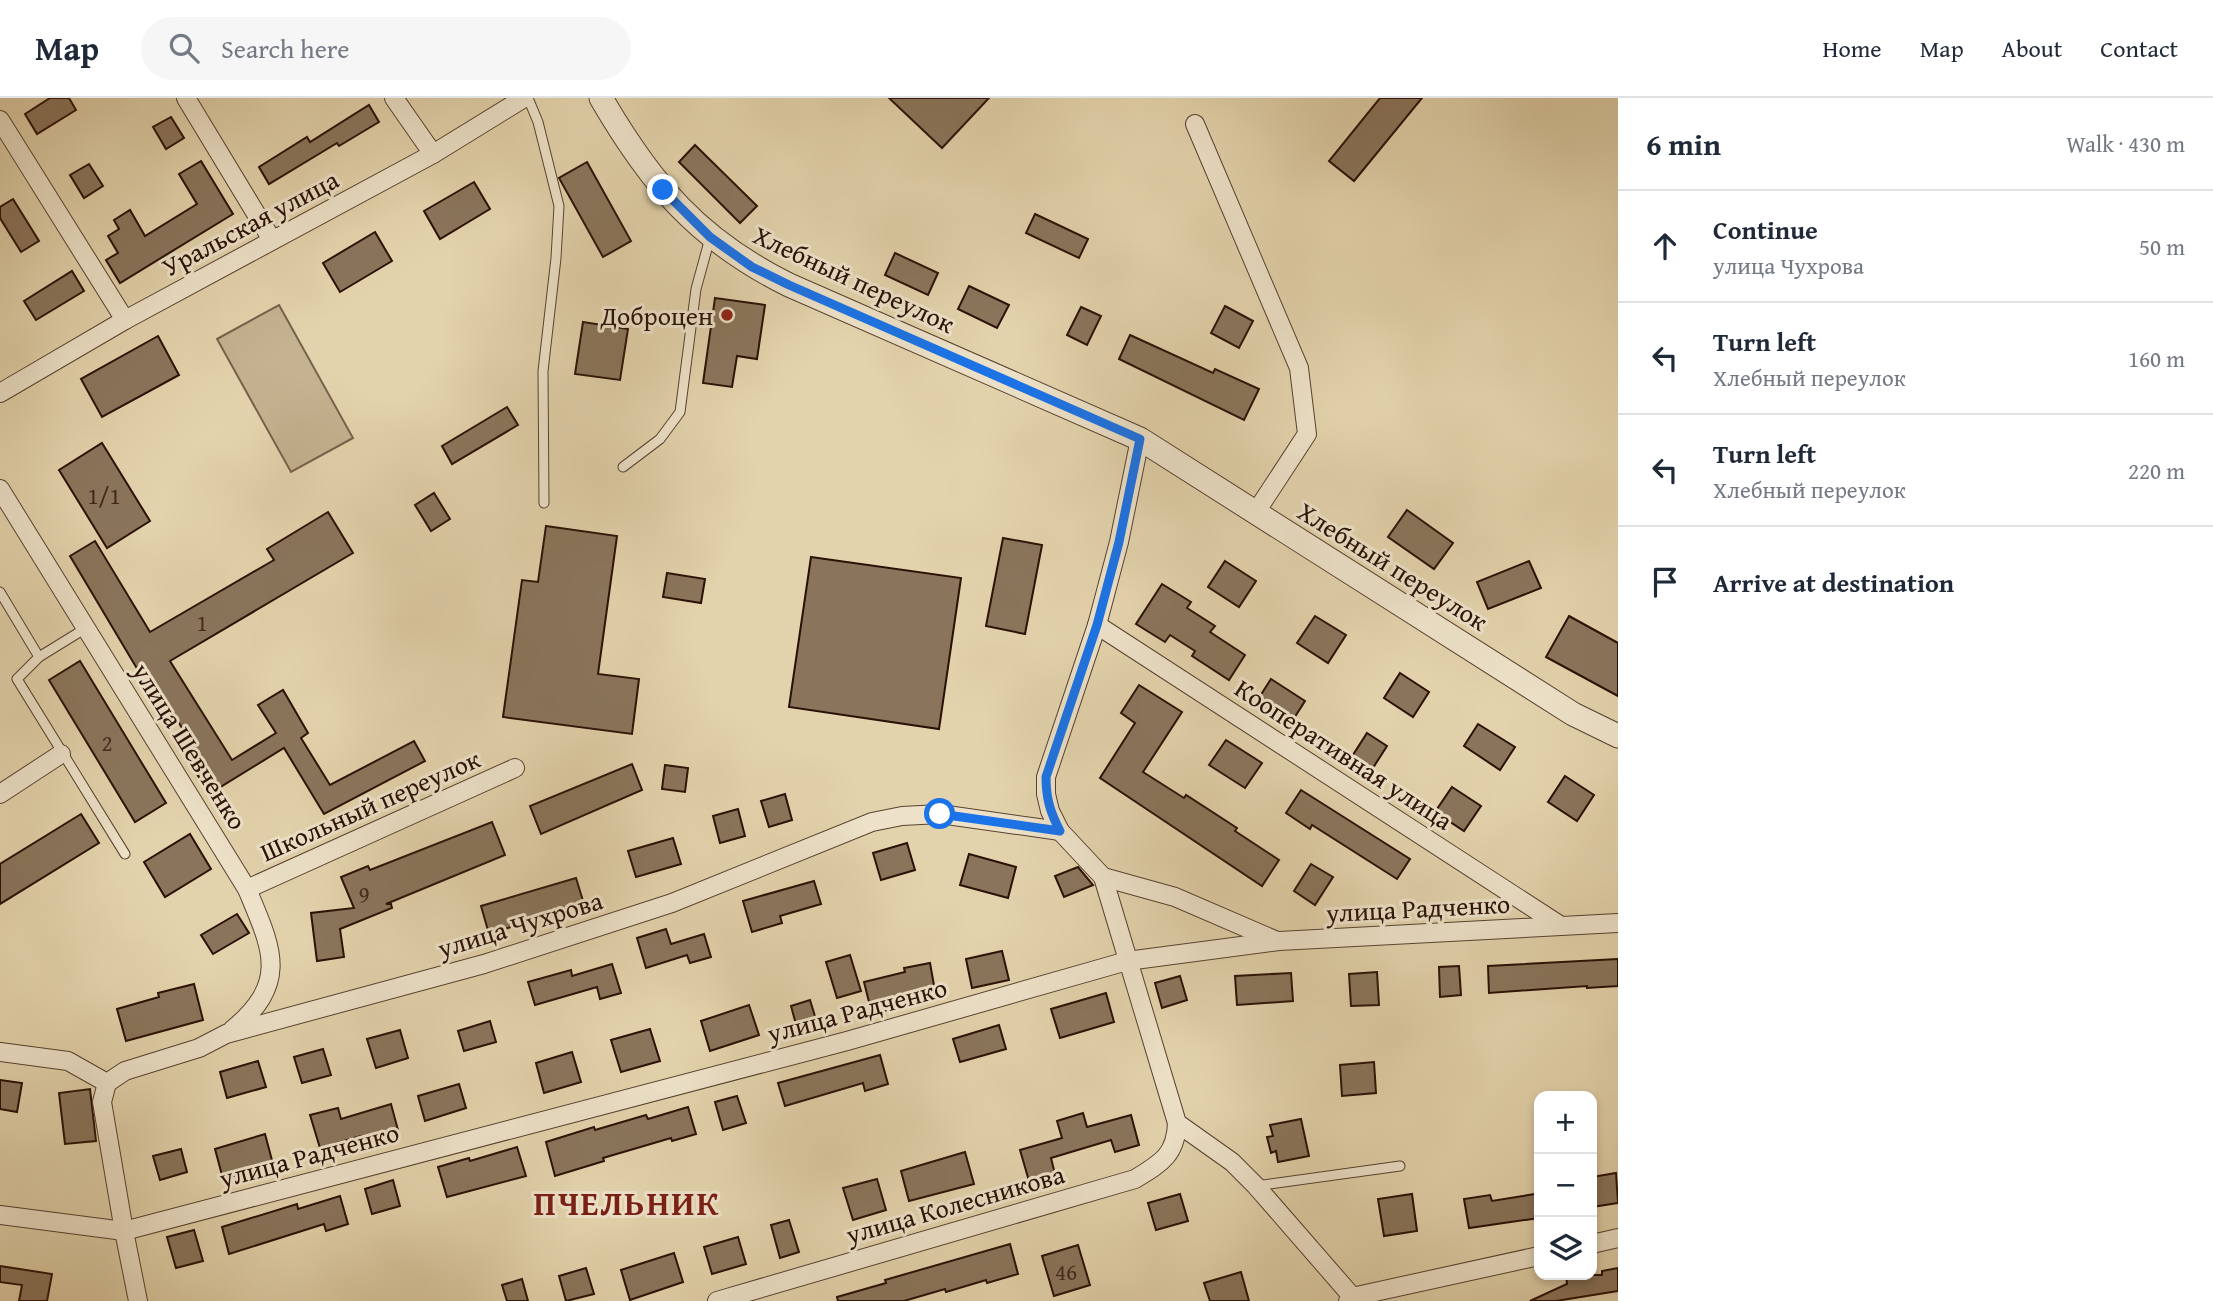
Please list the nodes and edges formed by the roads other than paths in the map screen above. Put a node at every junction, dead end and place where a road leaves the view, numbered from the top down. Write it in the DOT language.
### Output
graph roads {
  1 [pos="186,98"];
  2 [pos="394,98"];
  3 [pos="526,98"];
  4 [pos="601,98"];
  5 [pos="0,120"];
  6 [pos="1195,124"];
  7 [pos="433,155"];
  8 [pos="710,237"];
  9 [pos="272,240"];
  10 [pos="125,320"];
  11 [pos="0,393"];
  12 [pos="1140,439"];
  13 [pos="623,467"];
  14 [pos="0,489"];
  15 [pos="544,502"];
  16 [pos="1256,512"];
  17 [pos="0,592"];
  18 [pos="1097,625"];
  19 [pos="86,628"];
  20 [pos="39,657"];
  21 [pos="1618,736"];
  22 [pos="61,754"];
  23 [pos="515,768"];
  24 [pos="0,794"];
  25 [pos="1060,831"];
  26 [pos="125,854"];
  27 [pos="1103,877"];
  28 [pos="247,889"];
  29 [pos="1618,923"];
  30 [pos="1562,926"];
  31 [pos="1279,941"];
  32 [pos="1128,961"];
  33 [pos="226,1034"];
  34 [pos="0,1052"];
  35 [pos="107,1083"];
  36 [pos="1177,1123"];
  37 [pos="1400,1166"];
  38 [pos="1256,1186"];
  39 [pos="0,1215"];
  40 [pos="124,1231"];
  41 [pos="1618,1238"];
  42 [pos="1597,1243"];
  43 [pos="1534,1257"];
  44 [pos="1352,1299"];
  45 [pos="138,1301"];
  46 [pos="717,1301"];
  1 -- 9 [label="street"];
  2 -- 7 [label="street"];
  3 -- 7 [label="street, Уральская улица"];
  3 -- 15 [label="lane"];
  4 -- 8 [label="street, Хлебный переулок"];
  5 -- 10 [label="street"];
  6 -- 16 [label="street"];
  7 -- 9 [label="street, Уральская улица"];
  8 -- 12 [label="street, Хлебный переулок"];
  8 -- 13 [label="lane"];
  9 -- 10 [label="street, Уральская улица"];
  10 -- 11 [label="street, Уральская улица"];
  12 -- 16 [label="street, Хлебный переулок"];
  12 -- 18 [label="street"];
  14 -- 19 [label="street, улица Шевченко"];
  16 -- 21 [label="street, Хлебный переулок"];
  17 -- 20 [label="lane"];
  18 -- 25 [label="street"];
  18 -- 30 [label="street, Кооперативная улица"];
  19 -- 20 [label="lane"];
  19 -- 28 [label="street, улица Шевченко"];
  20 -- 22 [label="lane"];
  22 -- 24 [label="street"];
  22 -- 26 [label="lane"];
  23 -- 28 [label="street, Школьный переулок"];
  25 -- 27 [label="street"];
  25 -- 33 [label="street, улица Чухрова"];
  27 -- 31 [label="street"];
  27 -- 32 [label="street"];
  28 -- 33 [label="street, улица Шевченко"];
  29 -- 30 [label="street, улица Радченко"];
  30 -- 31 [label="street, улица Радченко"];
  31 -- 32 [label="street, улица Радченко"];
  32 -- 36 [label="street"];
  32 -- 40 [label="street, улица Радченко"];
  33 -- 35 [label="street, улица Чухрова"];
  34 -- 35 [label="street"];
  35 -- 40 [label="street"];
  36 -- 38 [label="street"];
  36 -- 46 [label="street, улица Колесникова"];
  37 -- 38 [label="lane"];
  38 -- 44 [label="street"];
  39 -- 40 [label="street"];
  40 -- 45 [label="street"];
  41 -- 42 [label="street"];
  43 -- 44 [label="street"];
}
